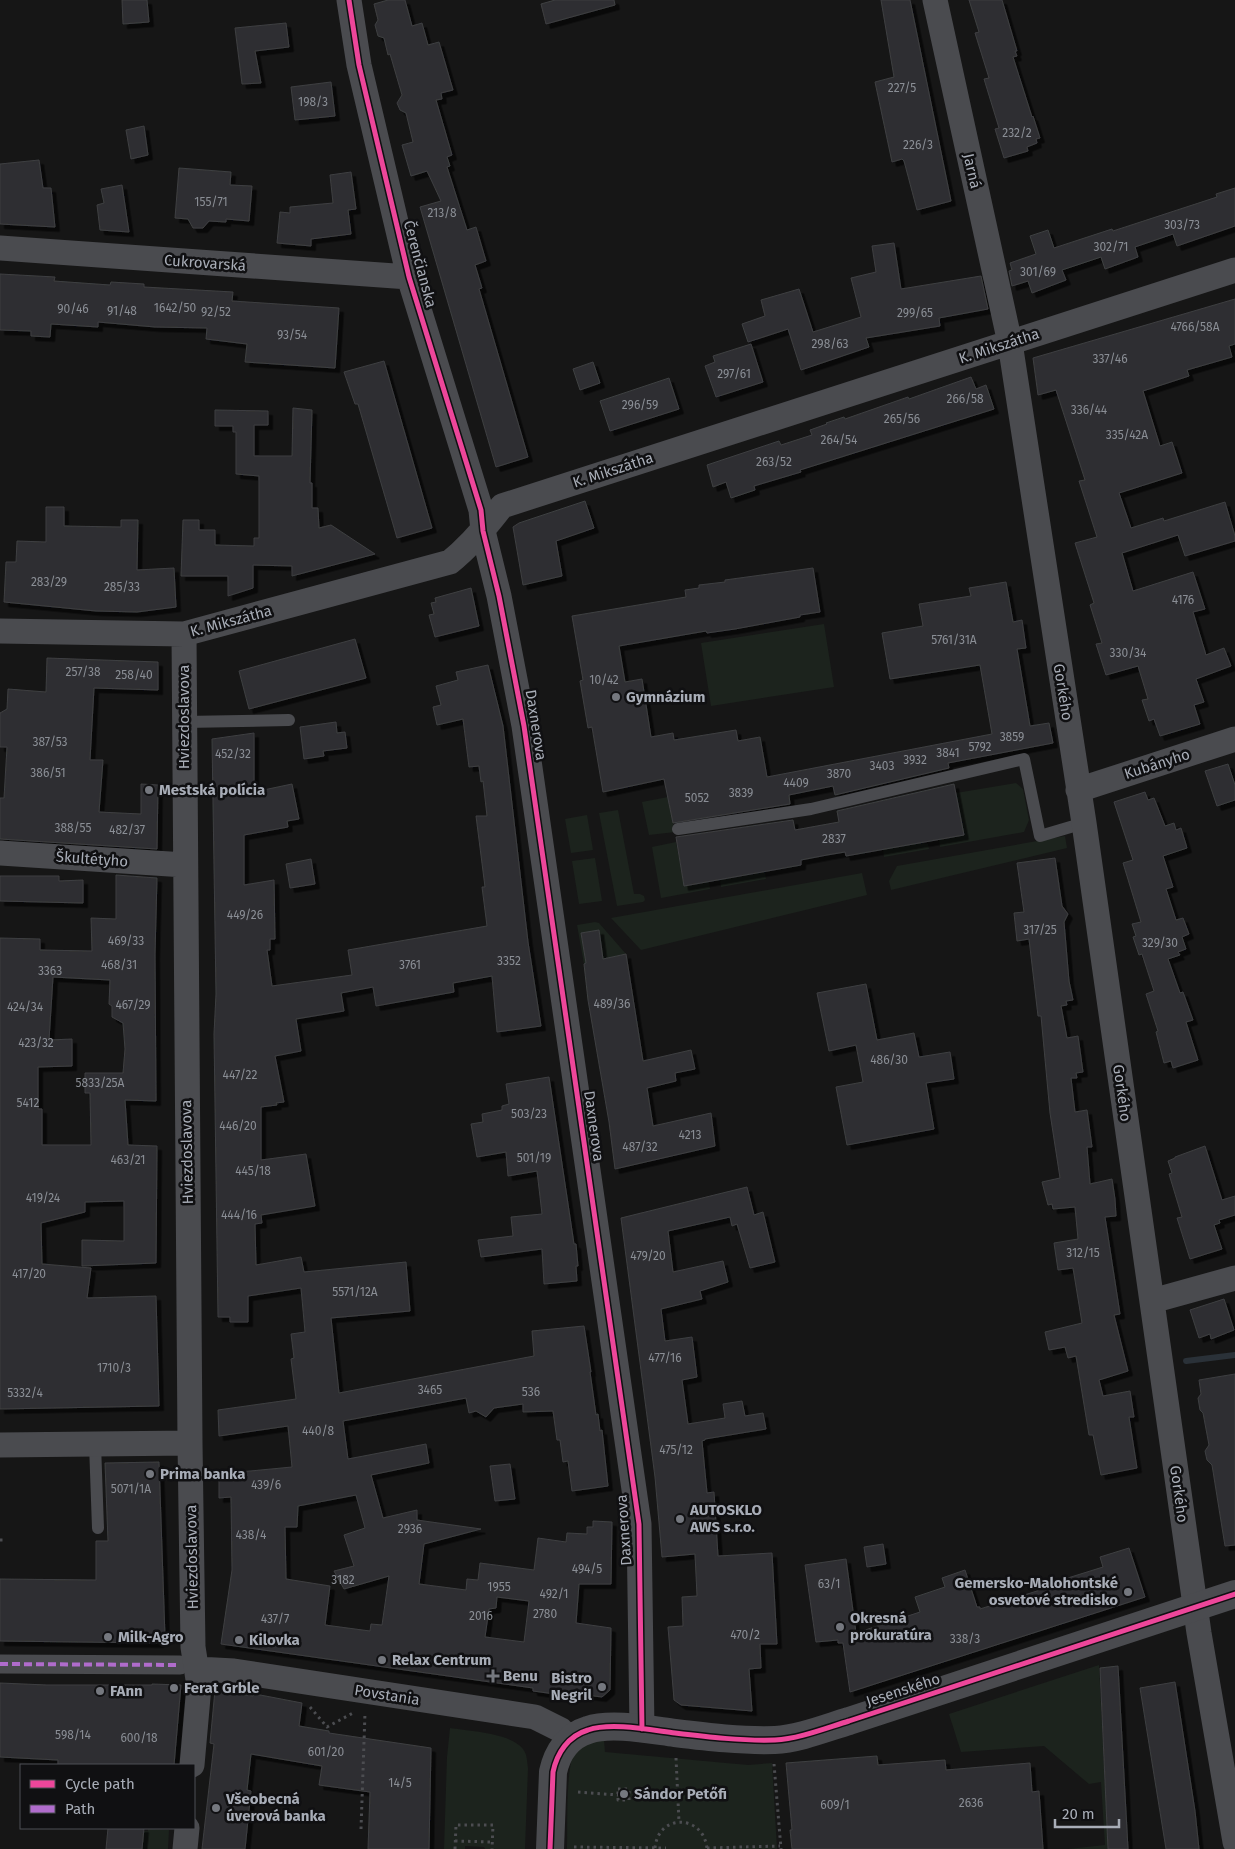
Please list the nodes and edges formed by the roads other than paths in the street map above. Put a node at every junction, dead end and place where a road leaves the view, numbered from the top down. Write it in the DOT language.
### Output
graph roads {
  1 [pos="349,0"];
  2 [pos="935,0"];
  3 [pos="0,248"];
  4 [pos="1235,270"];
  5 [pos="409,278"];
  6 [pos="1010,343"];
  7 [pos="483,531"];
  8 [pos="0,631"];
  9 [pos="184,634"];
  10 [pos="288,720"];
  11 [pos="184,722"];
  12 [pos="1235,739"];
  13 [pos="1078,790"];
  14 [pos="1084,823"];
  15 [pos="678,829"];
  16 [pos="0,853"];
  17 [pos="185,864"];
  18 [pos="1235,1278"];
  19 [pos="1152,1301"];
  20 [pos="190,1443"];
  21 [pos="95,1444"];
  22 [pos="0,1445"];
  23 [pos="98,1528"];
  24 [pos="1235,1594"];
  25 [pos="1195,1607"];
  26 [pos="0,1664"];
  27 [pos="189,1667"];
  28 [pos="642,1729"];
  29 [pos="571,1740"];
  30 [pos="192,1764"];
  31 [pos="187,1829"];
  32 [pos="1235,1842"];
  33 [pos="559,1848"];
  34 [pos="185,1849"];
  1 -- 5 [label="street, Čerenčianska"];
  2 -- 6 [label="street, Jarná"];
  3 -- 5 [label="street, Cukrovarská"];
  4 -- 6 [label="street, K. Mikszátha"];
  5 -- 7 [label="street, Čerenčianska"];
  6 -- 7 [label="street, K. Mikszátha"];
  6 -- 13 [label="street, Gorkého"];
  7 -- 9 [label="street, K. Mikszátha"];
  7 -- 28 [label="street, Daxnerova"];
  8 -- 9 [label="street, K. Mikszátha"];
  9 -- 11 [label="street, Hviezdoslavova"];
  10 -- 11 [label="lane"];
  11 -- 17 [label="street, Hviezdoslavova"];
  12 -- 13 [label="street, Kubányho"];
  13 -- 14 [label="street, Gorkého"];
  14 -- 15 [label="lane"];
  14 -- 19 [label="street, Gorkého"];
  16 -- 17 [label="street, Škultétyho"];
  17 -- 20 [label="street, Hviezdoslavova"];
  18 -- 19 [label="street"];
  19 -- 25 [label="street, Gorkého"];
  20 -- 21 [label="street"];
  20 -- 27 [label="street, Hviezdoslavova"];
  21 -- 22 [label="street"];
  21 -- 23 [label="lane"];
  24 -- 25 [label="street, Jesenského"];
  25 -- 28 [label="street, Jesenského"];
  25 -- 32 [label="street, Gorkého"];
  26 -- 27 [label="street, Povstania"];
  27 -- 29 [label="street, Povstania"];
  27 -- 30 [label="street, Hviezdoslavova"];
  28 -- 29 [label="street, Jesenského"];
  29 -- 33 [label="street"];
  31 -- 34 [label="street"];
}
